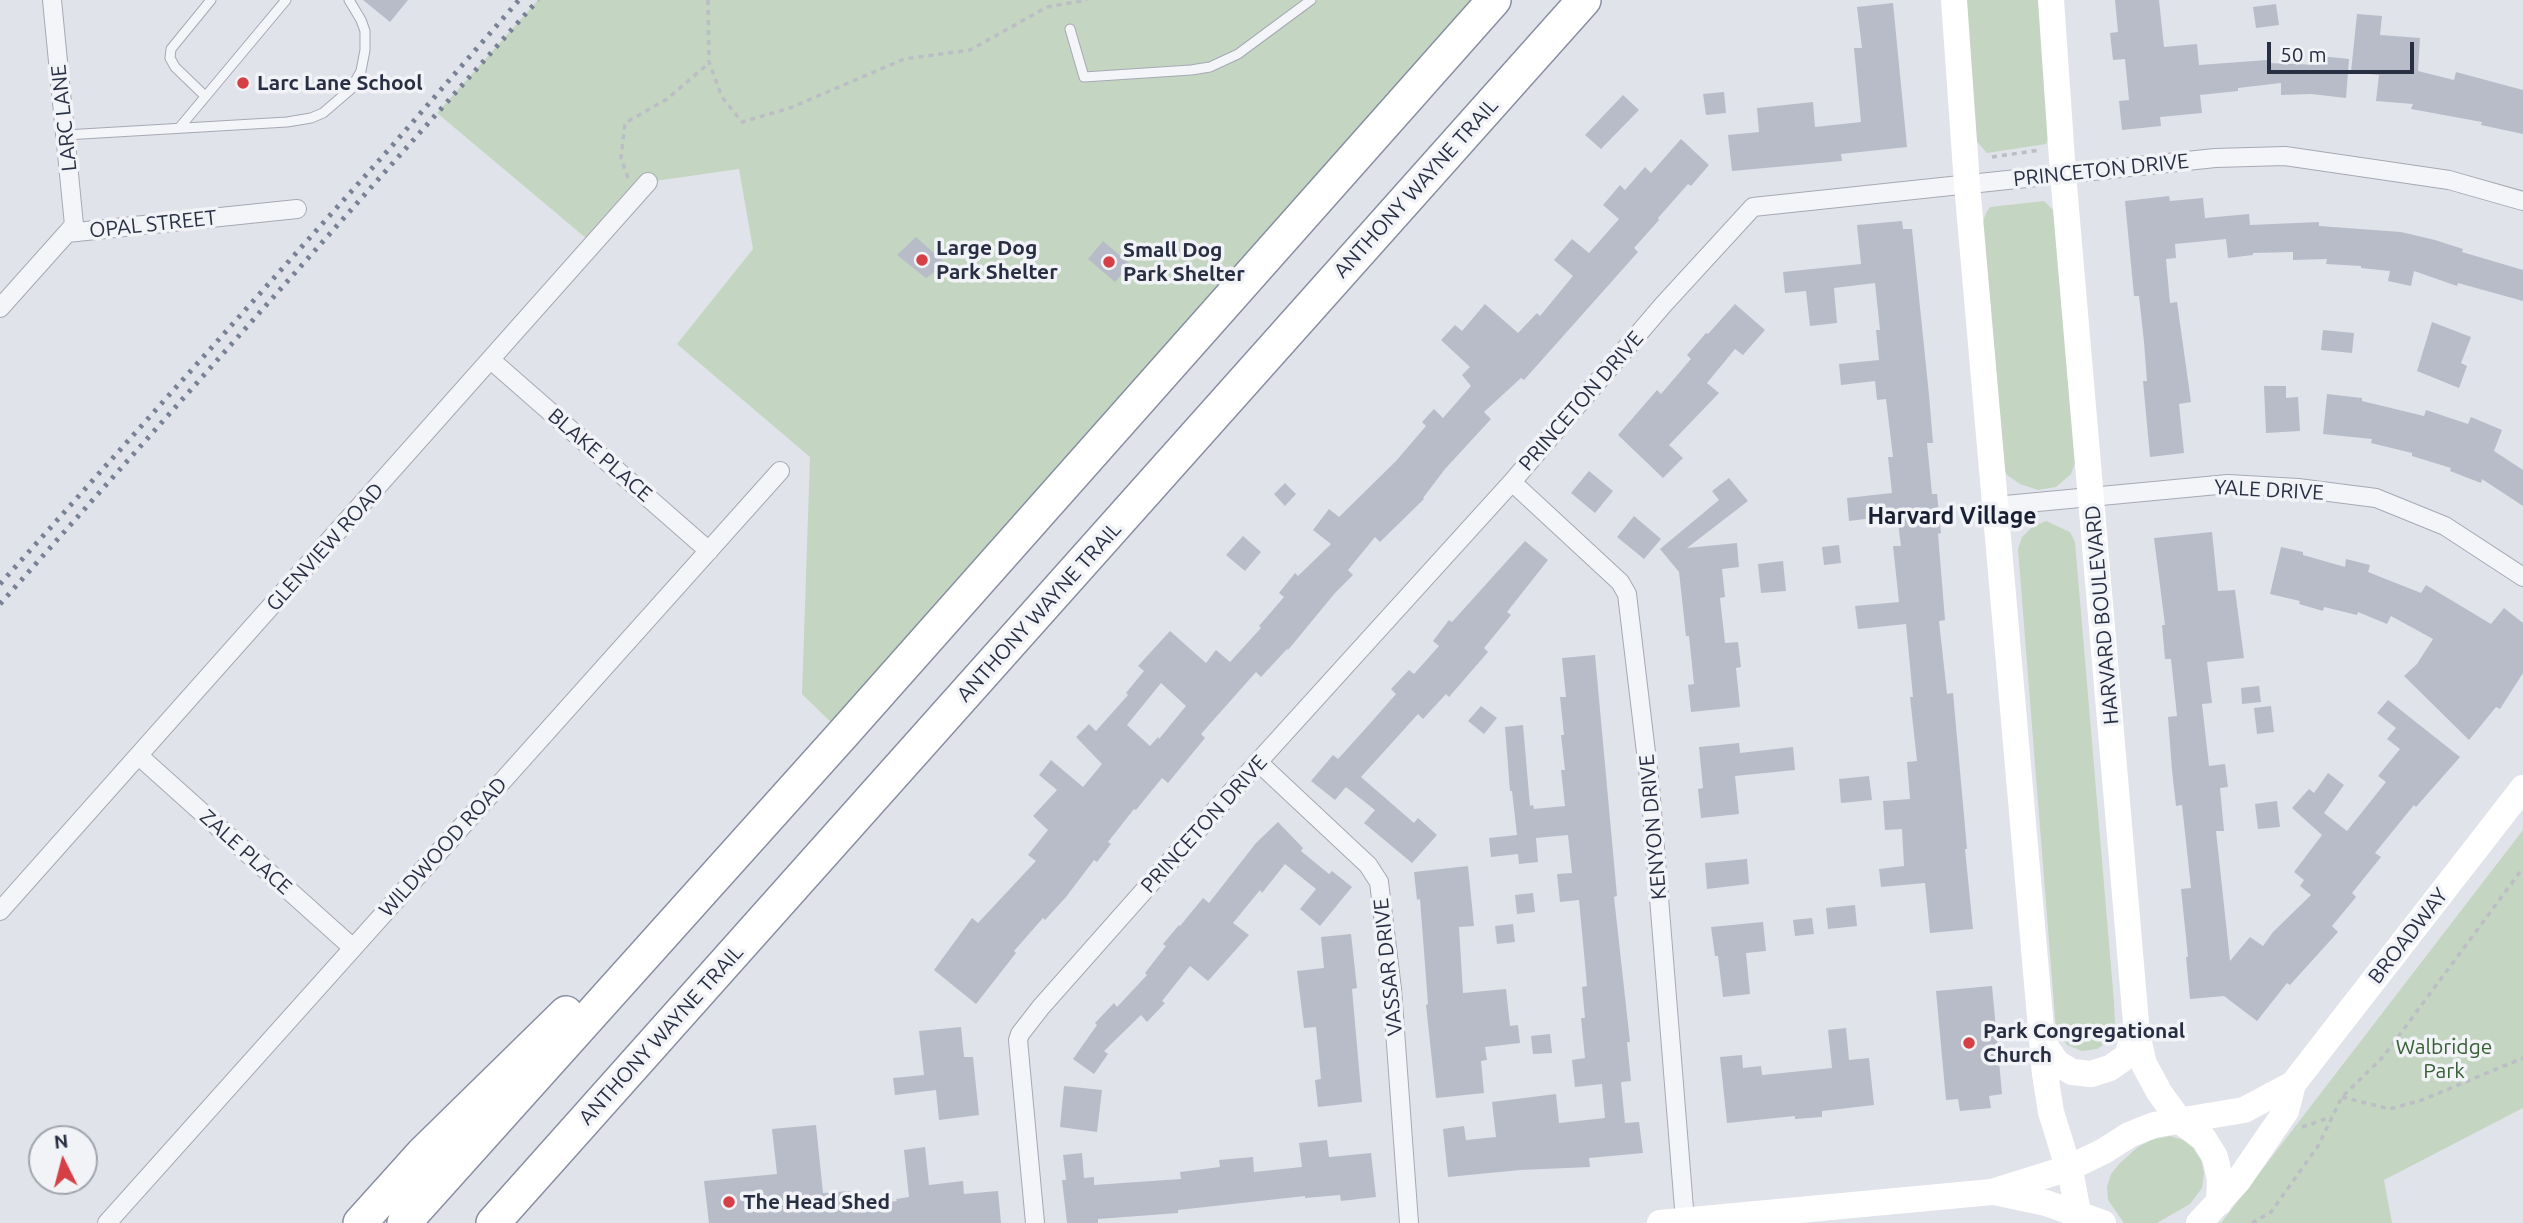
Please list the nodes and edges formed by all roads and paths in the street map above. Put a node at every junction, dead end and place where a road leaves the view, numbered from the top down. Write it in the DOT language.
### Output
graph roads {
  1 [pos="52,0"];
  2 [pos="211,0"];
  3 [pos="286,0"];
  4 [pos="349,0"];
  5 [pos="708,0"];
  6 [pos="1087,0"];
  7 [pos="1311,0"];
  8 [pos="1494,0"];
  9 [pos="1584,0"];
  10 [pos="1954,0"];
  11 [pos="2051,0"];
  12 [pos="1070,29"];
  13 [pos="709,62"];
  14 [pos="205,96"];
  15 [pos="180,127"];
  16 [pos="65,135"];
  17 [pos="2042,150"];
  18 [pos="1992,157"];
  19 [pos="2063,174"];
  20 [pos="648,182"];
  21 [pos="1967,184"];
  22 [pos="636,196"];
  23 [pos="2523,201"];
  24 [pos="297,209"];
  25 [pos="67,233"];
  26 [pos="0,308"];
  27 [pos="491,360"];
  28 [pos="780,471"];
  29 [pos="1512,482"];
  30 [pos="2092,497"];
  31 [pos="1995,506"];
  32 [pos="709,551"];
  33 [pos="2523,577"];
  34 [pos="139,757"];
  35 [pos="1258,762"];
  36 [pos="2523,789"];
  37 [pos="729,861"];
  38 [pos="2523,868"];
  39 [pos="0,911"];
  40 [pos="353,948"];
  41 [pos="601,1003"];
  42 [pos="2136,1027"];
  43 [pos="2042,1041"];
  44 [pos="2523,1058"];
  45 [pos="2292,1084"];
  46 [pos="2342,1097"];
  47 [pos="2332,1116"];
  48 [pos="2180,1121"];
  49 [pos="2301,1128"];
  50 [pos="2069,1168"];
  51 [pos="1992,1192"];
  52 [pos="2219,1203"];
  53 [pos="2077,1218"];
  54 [pos="497,1221"];
  55 [pos="1712,1221"];
  56 [pos="1672,1222"];
  57 [pos="107,1223"];
  58 [pos="360,1223"];
  59 [pos="404,1223"];
  60 [pos="434,1223"];
  61 [pos="1035,1223"];
  62 [pos="1409,1223"];
  63 [pos="2103,1223"];
  64 [pos="2199,1223"];
  65 [pos="2252,1223"];
  1 -- 16 [label="street, LARC LANE"];
  2 -- 14 [label="lane"];
  3 -- 14 [label="lane"];
  4 -- 15 [label="lane"];
  5 -- 13 [label="path"];
  6 -- 13 [label="path"];
  7 -- 12 [label="lane"];
  8 -- 37 [label="highway"];
  9 -- 54 [label="highway, ANTHONY WAYNE TRAIL"];
  10 -- 21 [label="street"];
  11 -- 19 [label="street, HARVARD BOULEVARD"];
  13 -- 22 [label="path"];
  14 -- 15 [label="lane"];
  15 -- 16 [label="lane"];
  16 -- 25 [label="street, LARC LANE"];
  17 -- 18 [label="path"];
  19 -- 21 [label="street, PRINCETON DRIVE"];
  19 -- 23 [label="street, PRINCETON DRIVE"];
  19 -- 30 [label="street, HARVARD BOULEVARD"];
  20 -- 22 [label="street, GLENVIEW ROAD"];
  21 -- 29 [label="street, PRINCETON DRIVE"];
  21 -- 31 [label="street"];
  22 -- 27 [label="street, GLENVIEW ROAD"];
  24 -- 25 [label="street, OPAL STREET"];
  25 -- 26 [label="street, OPAL STREET"];
  27 -- 32 [label="street, BLAKE PLACE"];
  27 -- 34 [label="street, GLENVIEW ROAD"];
  28 -- 32 [label="street, WILDWOOD ROAD"];
  29 -- 35 [label="street, PRINCETON DRIVE"];
  29 -- 56 [label="street, KENYON DRIVE"];
  30 -- 31 [label="street, YALE DRIVE"];
  30 -- 33 [label="street, YALE DRIVE"];
  30 -- 42 [label="street, HARVARD BOULEVARD"];
  31 -- 43 [label="street"];
  32 -- 40 [label="street, WILDWOOD ROAD"];
  34 -- 39 [label="street, GLENVIEW ROAD"];
  34 -- 40 [label="street, ZALE PLACE"];
  35 -- 61 [label="street, PRINCETON DRIVE"];
  35 -- 62 [label="street, VASSAR DRIVE"];
  36 -- 45 [label="street, BROADWAY"];
  37 -- 41 [label="highway"];
  37 -- 58 [label="highway"];
  38 -- 46 [label="path"];
  40 -- 57 [label="street, WILDWOOD ROAD"];
  41 -- 59 [label="highway"];
  41 -- 60 [label="highway"];
  42 -- 43 [label="street"];
  42 -- 48 [label="street, HARVARD BOULEVARD"];
  43 -- 50 [label="street"];
  44 -- 46 [label="path"];
  45 -- 48 [label="street, BROADWAY"];
  45 -- 52 [label="street, BROADWAY"];
  46 -- 47 [label="path"];
  47 -- 49 [label="path"];
  47 -- 65 [label="path"];
  48 -- 50 [label="street, BROADWAY"];
  48 -- 52 [label="street, HARVARD BOULEVARD"];
  50 -- 51 [label="street, BROADWAY"];
  50 -- 53 [label="street"];
  51 -- 53 [label="street"];
  51 -- 55 [label="street"];
  52 -- 64 [label="street, BROADWAY"];
  53 -- 63 [label="street"];
  55 -- 56 [label="street"];
}
